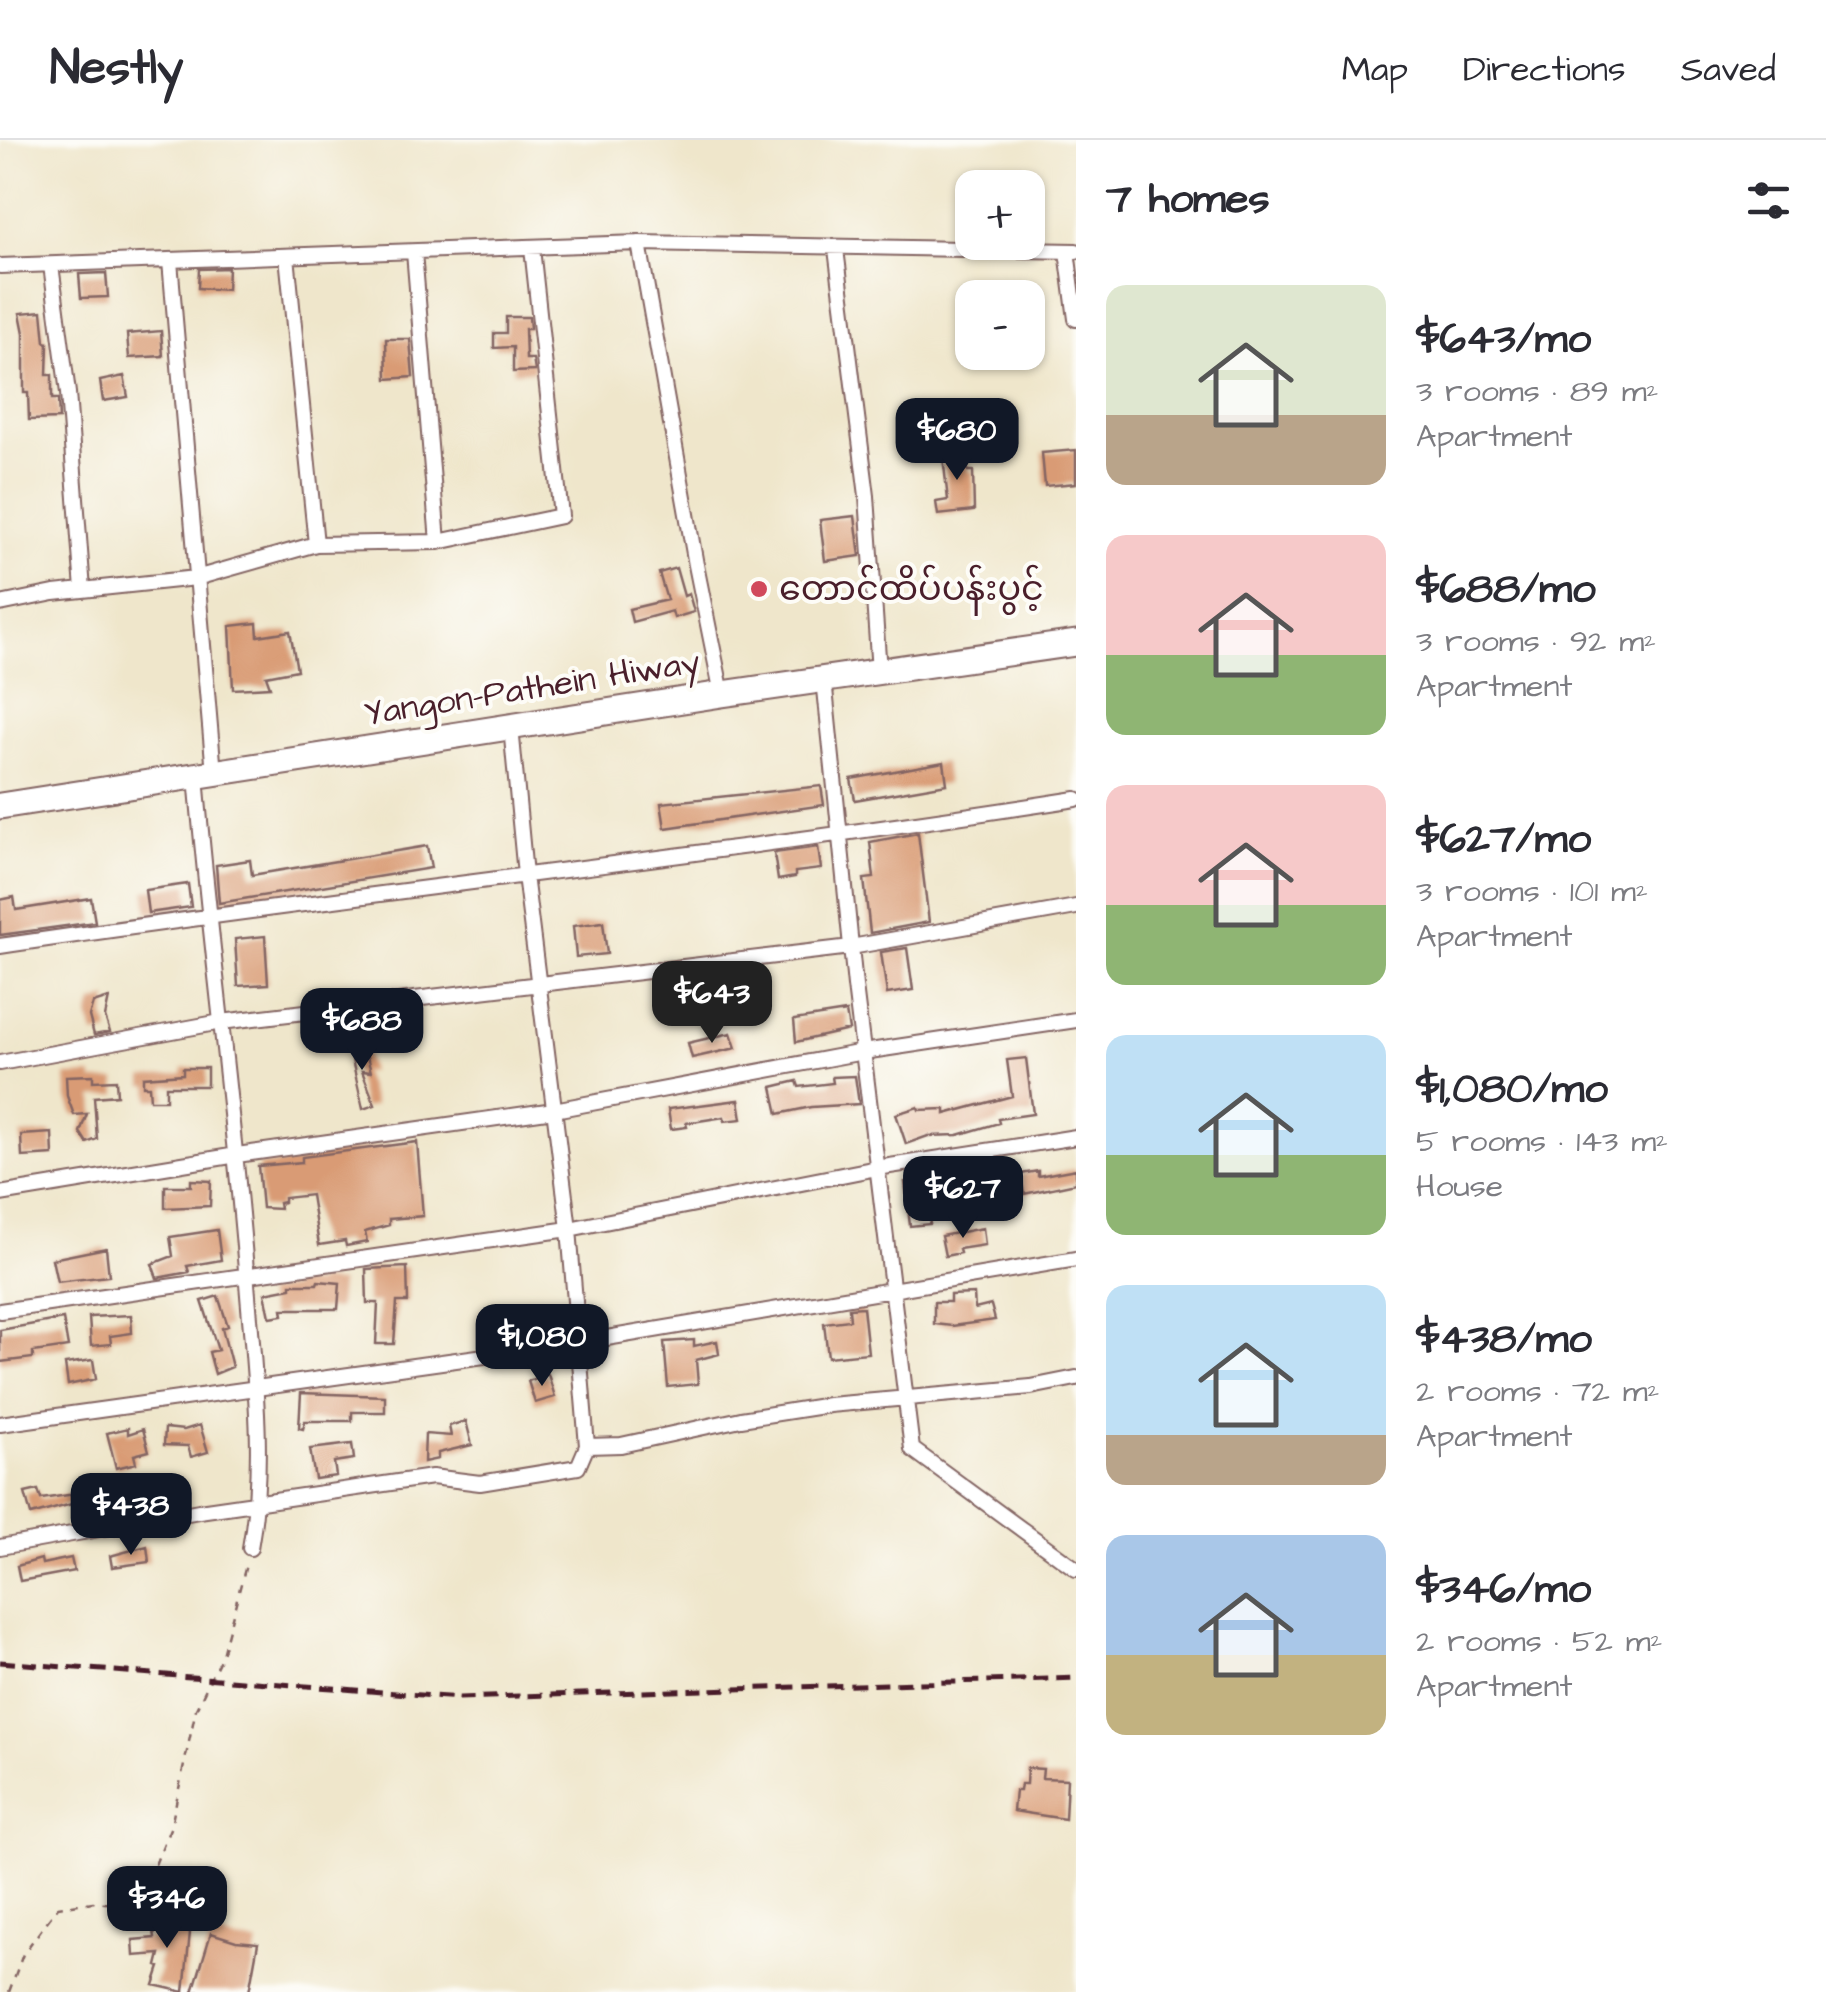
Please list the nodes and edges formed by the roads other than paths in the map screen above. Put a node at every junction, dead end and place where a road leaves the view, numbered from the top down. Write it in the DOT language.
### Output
graph roads {
  1 [pos="639,243"];
  2 [pos="532,248"];
  3 [pos="836,249"];
  4 [pos="1071,251"];
  5 [pos="414,252"];
  6 [pos="287,256"];
  7 [pos="170,260"];
  8 [pos="51,265"];
  9 [pos="0,266"];
  10 [pos="1076,319"];
  11 [pos="438,542"];
  12 [pos="316,544"];
  13 [pos="196,578"];
  14 [pos="83,590"];
  15 [pos="0,604"];
  16 [pos="1076,643"];
  17 [pos="880,672"];
  18 [pos="824,679"];
  19 [pos="722,694"];
  20 [pos="511,727"];
  21 [pos="205,775"];
  22 [pos="1076,800"];
  23 [pos="0,806"];
  24 [pos="842,836"];
  25 [pos="525,875"];
  26 [pos="1076,907"];
  27 [pos="207,916"];
  28 [pos="0,946"];
  29 [pos="851,947"];
  30 [pos="538,986"];
  31 [pos="1076,1020"];
  32 [pos="221,1022"];
  33 [pos="863,1052"];
  34 [pos="0,1063"];
  35 [pos="554,1110"];
  36 [pos="1076,1137"];
  37 [pos="237,1155"];
  38 [pos="877,1168"];
  39 [pos="0,1194"];
  40 [pos="569,1229"];
  41 [pos="1076,1259"];
  42 [pos="247,1277"];
  43 [pos="892,1290"];
  44 [pos="0,1311"];
  45 [pos="577,1343"];
  46 [pos="1076,1378"];
  47 [pos="256,1387"];
  48 [pos="905,1398"];
  49 [pos="0,1424"];
  50 [pos="587,1446"];
  51 [pos="258,1504"];
  52 [pos="0,1547"];
  53 [pos="250,1548"];
  54 [pos="1076,1569"];
  1 -- 2 [label="street"];
  1 -- 3 [label="street"];
  1 -- 19 [label="street"];
  2 -- 5 [label="street"];
  2 -- 11 [label="street"];
  3 -- 4 [label="street"];
  3 -- 17 [label="street"];
  4 -- 10 [label="street"];
  5 -- 6 [label="street"];
  5 -- 11 [label="street"];
  6 -- 7 [label="street"];
  6 -- 12 [label="street"];
  7 -- 8 [label="street"];
  7 -- 13 [label="street"];
  8 -- 9 [label="street"];
  8 -- 14 [label="street"];
  11 -- 12 [label="street"];
  12 -- 13 [label="street"];
  13 -- 14 [label="street"];
  13 -- 21 [label="street"];
  14 -- 15 [label="street"];
  16 -- 17 [label="highway, Yangon-Pathein Hiway"];
  17 -- 18 [label="highway, Yangon-Pathein Hiway"];
  18 -- 19 [label="highway, Yangon-Pathein Hiway"];
  18 -- 24 [label="street"];
  19 -- 20 [label="highway, Yangon-Pathein Hiway"];
  20 -- 21 [label="highway, Yangon-Pathein Hiway"];
  20 -- 25 [label="street"];
  21 -- 23 [label="highway, Yangon-Pathein Hiway"];
  21 -- 27 [label="street"];
  22 -- 24 [label="street"];
  24 -- 25 [label="street"];
  24 -- 29 [label="street"];
  25 -- 27 [label="street"];
  25 -- 30 [label="street"];
  26 -- 29 [label="street"];
  27 -- 28 [label="street"];
  27 -- 32 [label="street"];
  29 -- 30 [label="street"];
  29 -- 33 [label="street"];
  30 -- 32 [label="street"];
  30 -- 35 [label="street"];
  31 -- 33 [label="street"];
  32 -- 34 [label="street"];
  32 -- 37 [label="street"];
  33 -- 35 [label="street"];
  33 -- 38 [label="street"];
  35 -- 37 [label="street"];
  35 -- 40 [label="street"];
  36 -- 38 [label="street"];
  37 -- 39 [label="street"];
  37 -- 42 [label="street"];
  38 -- 40 [label="street"];
  38 -- 43 [label="street"];
  40 -- 42 [label="street"];
  40 -- 45 [label="street"];
  41 -- 43 [label="street"];
  42 -- 44 [label="street"];
  42 -- 47 [label="street"];
  43 -- 45 [label="street"];
  43 -- 48 [label="street"];
  45 -- 47 [label="street"];
  45 -- 50 [label="street"];
  46 -- 48 [label="street"];
  47 -- 49 [label="street"];
  47 -- 51 [label="street"];
  48 -- 50 [label="street"];
  48 -- 54 [label="street"];
  50 -- 51 [label="street"];
  51 -- 52 [label="street"];
  51 -- 53 [label="street"];
}
